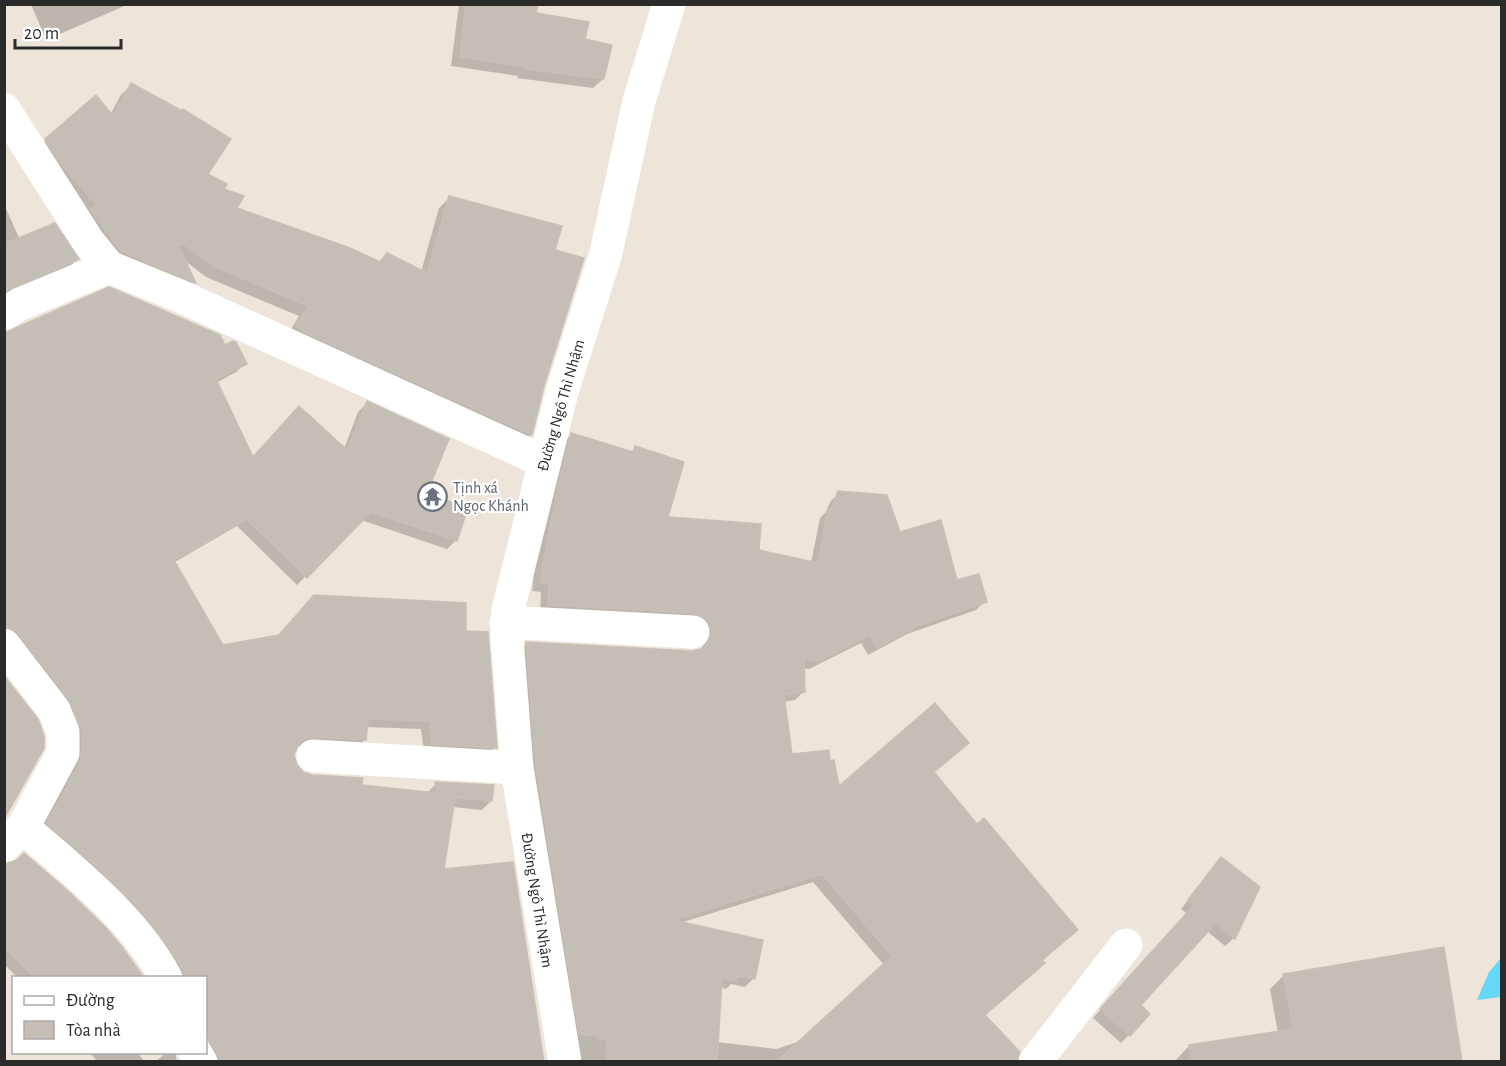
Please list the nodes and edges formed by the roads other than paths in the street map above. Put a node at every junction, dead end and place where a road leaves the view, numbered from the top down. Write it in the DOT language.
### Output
graph roads {
  1 [pos="669,4"];
  2 [pos="4,109"];
  3 [pos="109,267"];
  4 [pos="4,314"];
  5 [pos="543,461"];
  6 [pos="507,622"];
  7 [pos="693,632"];
  8 [pos="4,645"];
  9 [pos="313,756"];
  10 [pos="517,768"];
  11 [pos="14,836"];
  12 [pos="1126,945"];
  13 [pos="165,976"];
  14 [pos="565,1062"];
  15 [pos="1035,1062"];
  1 -- 5 [label="street, Đường Ngô Thì Nhậm"];
  2 -- 3 [label="street"];
  3 -- 4 [label="street"];
  3 -- 5 [label="street"];
  5 -- 6 [label="street, Đường Ngô Thì Nhậm"];
  6 -- 7 [label="street"];
  6 -- 10 [label="street, Đường Ngô Thì Nhậm"];
  8 -- 11 [label="street"];
  9 -- 10 [label="street"];
  10 -- 14 [label="street, Đường Ngô Thì Nhậm"];
  11 -- 13 [label="street"];
  12 -- 15 [label="street"];
}
